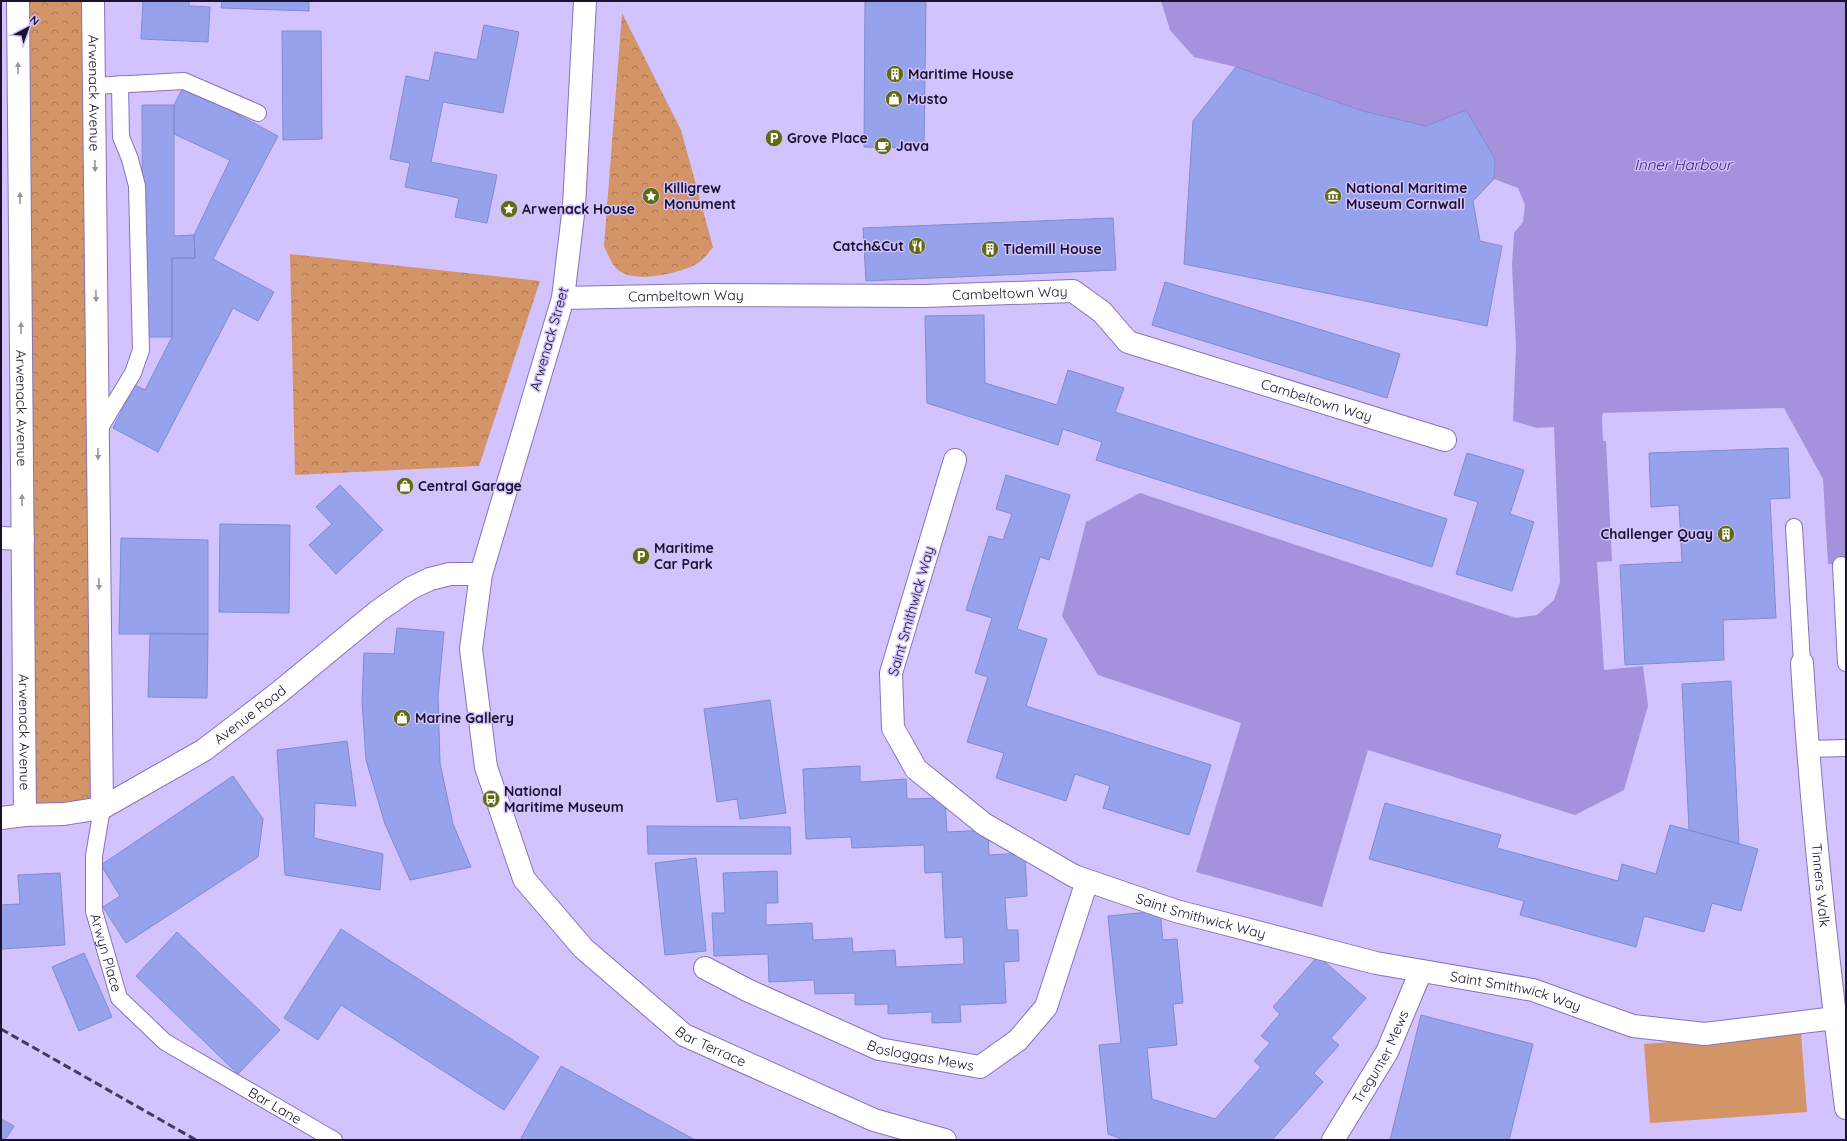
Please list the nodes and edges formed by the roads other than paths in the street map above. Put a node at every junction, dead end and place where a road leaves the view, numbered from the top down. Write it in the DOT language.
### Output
graph roads {
  1 [pos="18,1"];
  2 [pos="93,1"];
  3 [pos="585,1"];
  4 [pos="120,84"];
  5 [pos="94,86"];
  6 [pos="258,112"];
  7 [pos="563,298"];
  8 [pos="98,431"];
  9 [pos="1445,440"];
  10 [pos="955,460"];
  11 [pos="1794,527"];
  12 [pos="1,538"];
  13 [pos="22,539"];
  14 [pos="1841,565"];
  15 [pos="481,574"];
  16 [pos="1802,663"];
  17 [pos="1846,663"];
  18 [pos="1846,748"];
  19 [pos="1807,749"];
  20 [pos="102,808"];
  21 [pos="25,815"];
  22 [pos="1,818"];
  23 [pos="524,879"];
  24 [pos="1087,881"];
  25 [pos="705,968"];
  26 [pos="1421,971"];
  27 [pos="1835,1018"];
  28 [pos="237,1084"];
  29 [pos="1846,1108"];
  30 [pos="334,1140"];
  31 [pos="945,1140"];
  32 [pos="1333,1140"];
  13 -- 1 [label="street, Arwenack Avenue, one-way"];
  2 -- 5 [label="street, Arwenack Avenue"];
  3 -- 7 [label="street, Arwenack Street"];
  4 -- 5 [label="lane"];
  4 -- 6 [label="lane"];
  4 -- 8 [label="lane"];
  5 -- 8 [label="street, Arwenack Avenue, one-way"];
  7 -- 9 [label="street, Cambeltown Way"];
  7 -- 15 [label="street, Arwenack Street"];
  8 -- 20 [label="street, Arwenack Avenue, one-way"];
  10 -- 24 [label="street, Saint Smithwick Way"];
  11 -- 16 [label="lane"];
  12 -- 13 [label="street"];
  13 -- 21 [label="street, Arwenack Avenue"];
  14 -- 17 [label="lane"];
  15 -- 20 [label="street, Avenue Road"];
  15 -- 23 [label="street, Arwenack Street"];
  16 -- 19 [label="street, Tinners Walk"];
  18 -- 19 [label="lane"];
  19 -- 27 [label="street, Tinners Walk"];
  20 -- 21 [label="street, Avenue Road"];
  20 -- 28 [label="lane, Arwyn Place"];
  21 -- 22 [label="street, Avenue Road"];
  23 -- 31 [label="street, Bar Terrace"];
  24 -- 25 [label="street, Bosloggas Mews"];
  24 -- 26 [label="street, Saint Smithwick Way"];
  26 -- 27 [label="street, Saint Smithwick Way"];
  26 -- 32 [label="street, Tregunter Mews"];
  27 -- 29 [label="street, Tinners Walk"];
  28 -- 30 [label="lane, Bar Lane"];
}
